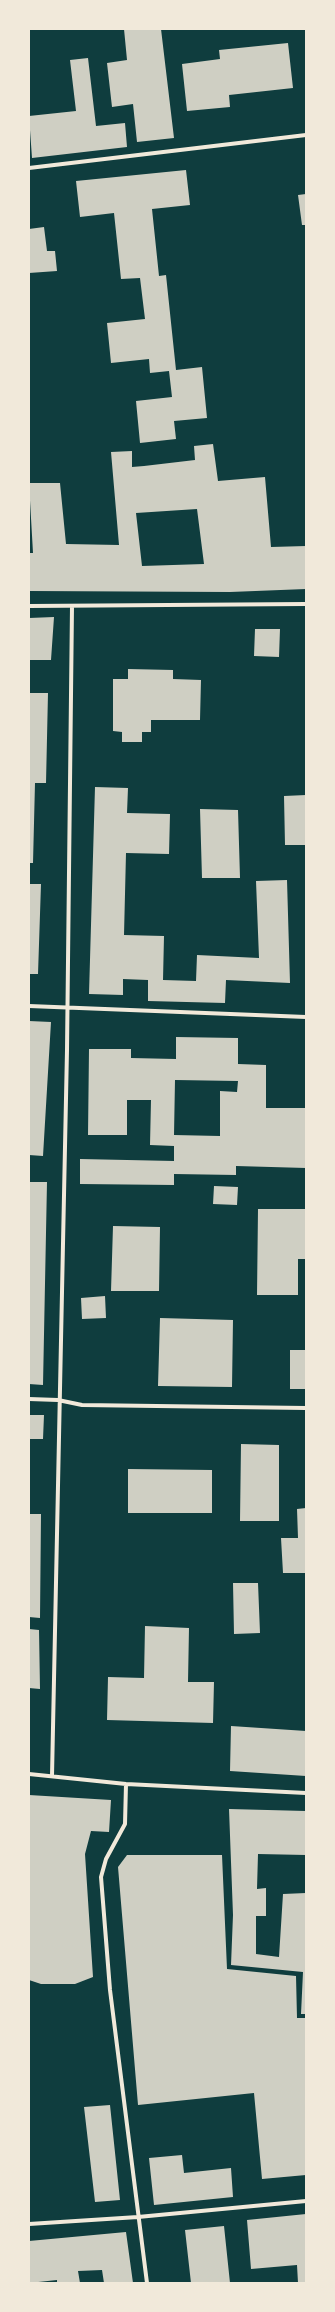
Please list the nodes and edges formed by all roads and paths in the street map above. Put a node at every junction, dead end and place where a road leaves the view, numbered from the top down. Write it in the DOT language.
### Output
graph roads {
  1 [pos="306,135"];
  2 [pos="29,168"];
  3 [pos="306,604"];
  4 [pos="29,606"];
  5 [pos="72,606"];
  6 [pos="29,1006"];
  7 [pos="67,1008"];
  8 [pos="306,1018"];
  9 [pos="29,1399"];
  10 [pos="58,1400"];
  11 [pos="306,1408"];
  12 [pos="29,1774"];
  13 [pos="52,1776"];
  14 [pos="126,1784"];
  15 [pos="306,1793"];
  16 [pos="306,2202"];
  17 [pos="138,2217"];
  18 [pos="29,2224"];
  19 [pos="147,2283"];
  1 -- 2 [label="street"];
  3 -- 5 [label="street"];
  4 -- 5 [label="street"];
  5 -- 7 [label="street"];
  6 -- 7 [label="street"];
  7 -- 8 [label="street"];
  7 -- 10 [label="street"];
  9 -- 10 [label="street"];
  10 -- 11 [label="street"];
  10 -- 13 [label="street"];
  12 -- 13 [label="street"];
  13 -- 14 [label="street"];
  14 -- 15 [label="street"];
  14 -- 17 [label="street"];
  16 -- 17 [label="street"];
  17 -- 18 [label="street"];
  17 -- 19 [label="street"];
}
